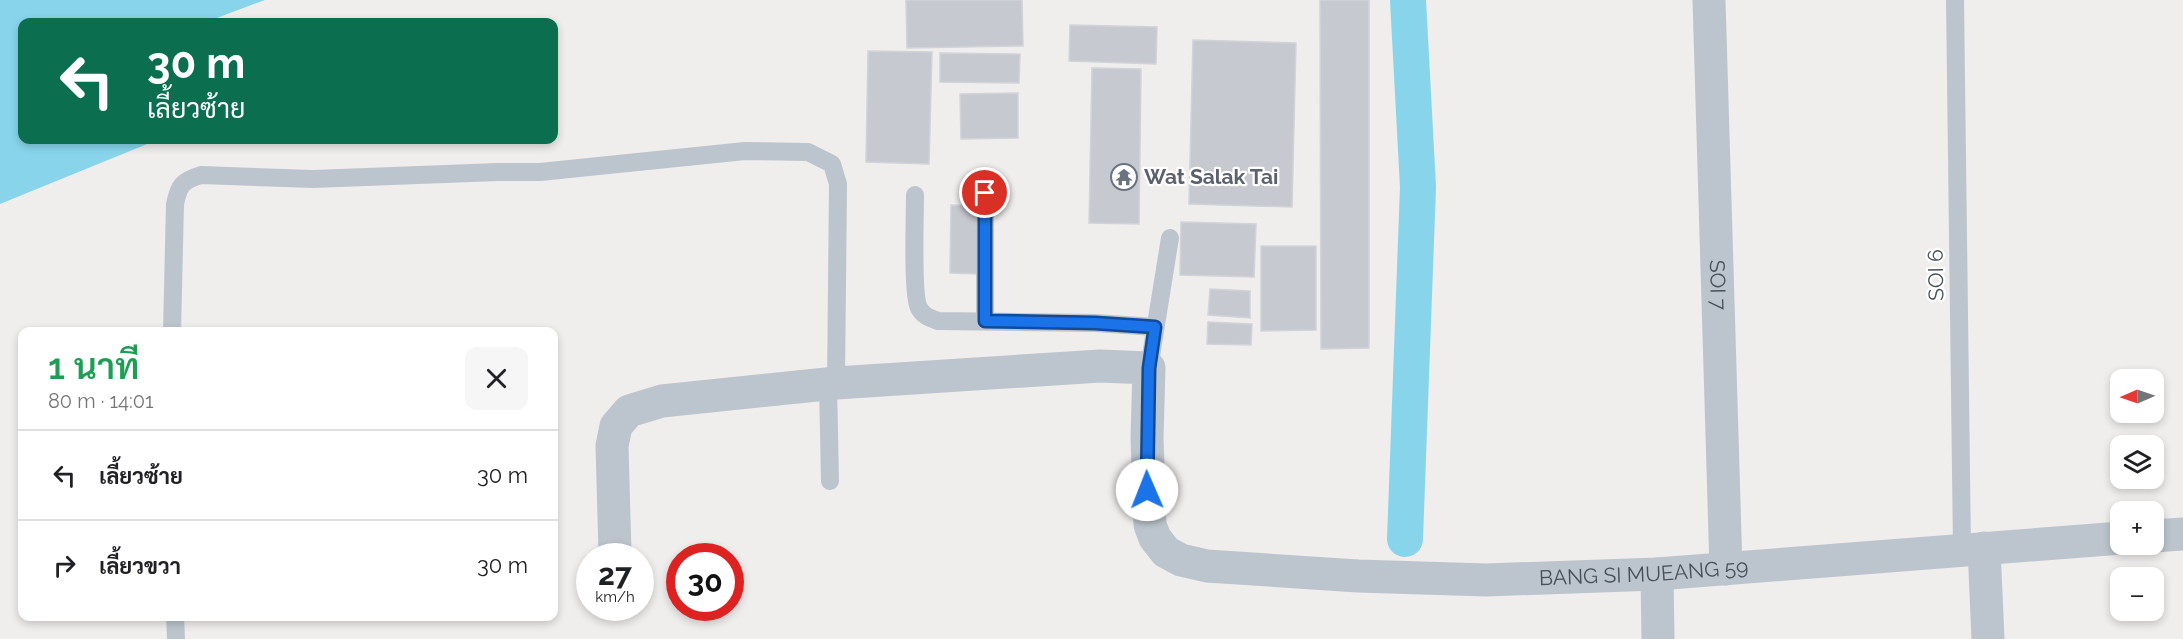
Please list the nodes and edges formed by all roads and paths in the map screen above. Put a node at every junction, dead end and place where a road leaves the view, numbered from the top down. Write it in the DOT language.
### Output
graph roads {
  1 [pos="1709,0"];
  2 [pos="1954,0"];
  3 [pos="985,193"];
  4 [pos="915,195"];
  5 [pos="1170,238"];
  6 [pos="985,321"];
  7 [pos="172,327"];
  8 [pos="1155,327"];
  9 [pos="1149,368"];
  10 [pos="832,383"];
  11 [pos="830,481"];
  12 [pos="2183,534"];
  13 [pos="2164,535"];
  14 [pos="2110,539"];
  15 [pos="615,543"];
  16 [pos="1973,549"];
  17 [pos="1726,569"];
  18 [pos="1657,574"];
  19 [pos="176,621"];
  20 [pos="176,639"];
  21 [pos="1658,639"];
  22 [pos="1988,639"];
  1 -- 17 [label="street, SOI 7"];
  2 -- 16 [label="lane, SOI 6"];
  3 -- 6 [label="lane"];
  4 -- 6 [label="lane"];
  5 -- 8 [label="lane"];
  6 -- 8 [label="lane"];
  7 -- 10 [label="lane"];
  8 -- 9 [label="lane"];
  9 -- 10 [label="street"];
  9 -- 18 [label="street, BANG SI MUEANG 59"];
  10 -- 11 [label="lane"];
  10 -- 15 [label="street"];
  12 -- 13 [label="street"];
  14 -- 16 [label="street, BANG SI MUEANG 59"];
  16 -- 17 [label="street, BANG SI MUEANG 59"];
  16 -- 22 [label="street"];
  17 -- 18 [label="street, BANG SI MUEANG 59"];
  18 -- 21 [label="street"];
  19 -- 20 [label="lane"];
}
